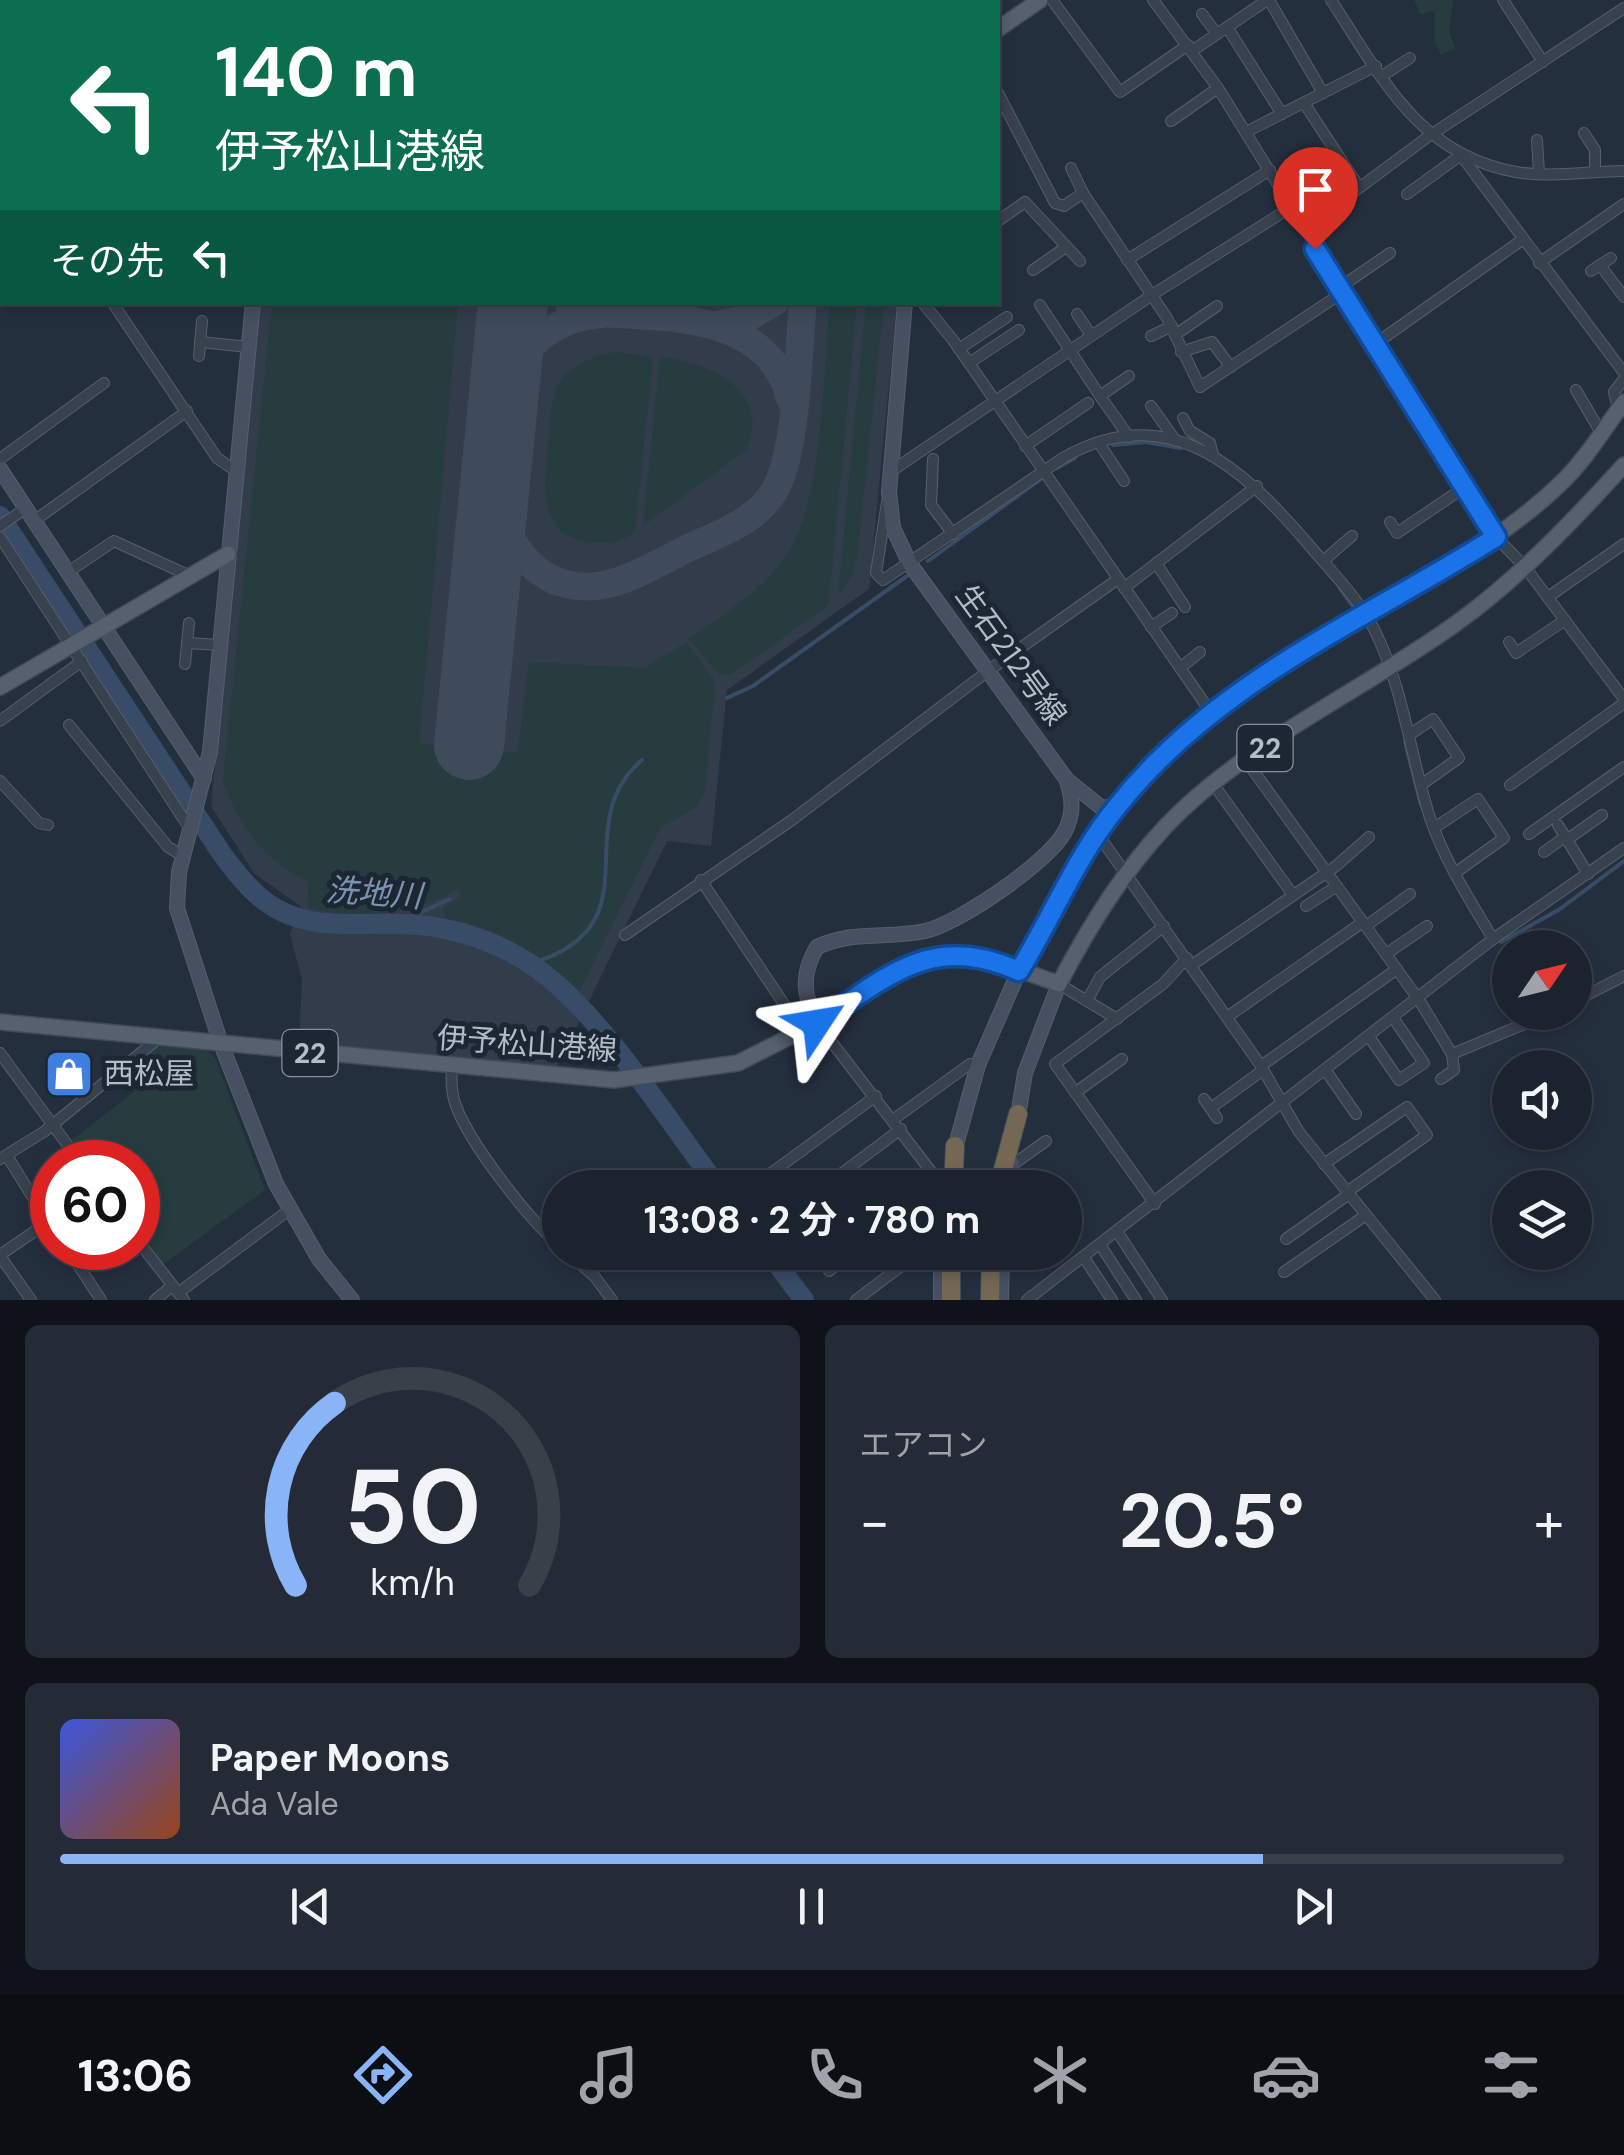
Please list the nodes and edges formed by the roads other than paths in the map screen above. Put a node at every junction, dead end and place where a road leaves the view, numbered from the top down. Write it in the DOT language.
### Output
graph roads {
  1 [pos="1052,0"];
  2 [pos="1154,0"];
  3 [pos="1268,0"];
  4 [pos="1331,0"];
  5 [pos="1503,0"];
  6 [pos="1034,2"];
  7 [pos="1250,5"];
  8 [pos="1624,8"];
  9 [pos="1202,14"];
  10 [pos="1000,28"];
  11 [pos="1222,31"];
  12 [pos="1190,48"];
  13 [pos="1410,58"];
  14 [pos="1543,62"];
  15 [pos="1379,71"];
  16 [pos="1218,88"];
  17 [pos="1323,93"];
  18 [pos="1000,97"];
  19 [pos="1304,102"];
  20 [pos="1282,114"];
  21 [pos="1171,121"];
  22 [pos="1246,132"];
  23 [pos="1584,133"];
  24 [pos="1429,136"];
  25 [pos="1537,140"];
  26 [pos="1459,153"];
  27 [pos="1072,168"];
  28 [pos="1270,170"];
  29 [pos="1596,171"];
  30 [pos="1624,172"];
  31 [pos="1540,173"];
  32 [pos="1359,187"];
  33 [pos="1083,193"];
  34 [pos="1408,194"];
  35 [pos="1624,204"];
  36 [pos="1292,206"];
  37 [pos="1000,219"];
  38 [pos="1304,229"];
  39 [pos="1522,240"];
  40 [pos="1066,247"];
  41 [pos="1390,253"];
  42 [pos="1611,258"];
  43 [pos="1127,260"];
  44 [pos="1080,261"];
  45 [pos="1539,264"];
  46 [pos="1033,270"];
  47 [pos="1341,290"];
  48 [pos="1152,295"];
  49 [pos="1624,297"];
  50 [pos="114,305"];
  51 [pos="252,305"];
  52 [pos="905,305"];
  53 [pos="924,305"];
  54 [pos="1040,306"];
  55 [pos="1218,306"];
  56 [pos="1077,314"];
  57 [pos="1007,317"];
  58 [pos="202,321"];
  59 [pos="1019,330"];
  60 [pos="1174,331"];
  61 [pos="1091,335"];
  62 [pos="1151,336"];
  63 [pos="200,342"];
  64 [pos="1374,344"];
  65 [pos="248,347"];
  66 [pos="960,349"];
  67 [pos="1070,350"];
  68 [pos="1181,352"];
  69 [pos="199,356"];
  70 [pos="969,363"];
  71 [pos="1231,366"];
  72 [pos="1129,376"];
  73 [pos="1624,376"];
  74 [pos="104,382"];
  75 [pos="1576,390"];
  76 [pos="1100,396"];
  77 [pos="994,400"];
  78 [pos="1088,403"];
  79 [pos="1621,405"];
  80 [pos="1151,406"];
  81 [pos="187,412"];
  82 [pos="1184,418"];
  83 [pos="1601,433"];
  84 [pos="1129,437"];
  85 [pos="1176,441"];
  86 [pos="1099,443"];
  87 [pos="1025,446"];
  88 [pos="1213,455"];
  89 [pos="933,459"];
  90 [pos="0,460"];
  91 [pos="1624,465"];
  92 [pos="0,469"];
  93 [pos="236,471"];
  94 [pos="1043,471"];
  95 [pos="890,472"];
  96 [pos="1124,482"];
  97 [pos="1465,487"];
  98 [pos="1254,488"];
  99 [pos="889,492"];
  100 [pos="26,514"];
  101 [pos="1390,522"];
  102 [pos="0,526"];
  103 [pos="953,534"];
  104 [pos="1352,536"];
  105 [pos="0,537"];
  106 [pos="1496,537"];
  107 [pos="1624,544"];
  108 [pos="228,554"];
  109 [pos="1323,561"];
  110 [pos="1156,563"];
  111 [pos="910,564"];
  112 [pos="1525,567"];
  113 [pos="68,572"];
  114 [pos="190,576"];
  115 [pos="1121,583"];
  116 [pos="1548,597"];
  117 [pos="1185,607"];
  118 [pos="1172,612"];
  119 [pos="1364,614"];
  120 [pos="1565,620"];
  121 [pos="189,623"];
  122 [pos="1151,627"];
  123 [pos="100,629"];
  124 [pos="1509,642"];
  125 [pos="187,643"];
  126 [pos="74,645"];
  127 [pos="220,645"];
  128 [pos="1200,652"];
  129 [pos="82,661"];
  130 [pos="185,664"];
  131 [pos="1180,668"];
  132 [pos="1390,669"];
  133 [pos="988,671"];
  134 [pos="0,687"];
  135 [pos="1624,701"];
  136 [pos="1210,711"];
  137 [pos="0,721"];
  138 [pos="69,725"];
  139 [pos="1409,735"];
  140 [pos="1246,762"];
  141 [pos="1617,768"];
  142 [pos="1067,780"];
  143 [pos="0,781"];
  144 [pos="1510,784"];
  145 [pos="203,785"];
  146 [pos="1421,785"];
  147 [pos="1214,786"];
  148 [pos="1118,805"];
  149 [pos="1538,809"];
  150 [pos="1602,816"];
  151 [pos="1553,823"];
  152 [pos="191,824"];
  153 [pos="48,825"];
  154 [pos="1434,828"];
  155 [pos="1096,834"];
  156 [pos="1529,834"];
  157 [pos="1567,838"];
  158 [pos="1366,844"];
  159 [pos="1624,848"];
  160 [pos="1544,852"];
  161 [pos="183,856"];
  162 [pos="1327,872"];
  163 [pos="1455,873"];
  164 [pos="1588,874"];
  165 [pos="1125,875"];
  166 [pos="701,880"];
  167 [pos="1338,886"];
  168 [pos="1410,894"];
  169 [pos="1293,895"];
  170 [pos="1306,906"];
  171 [pos="1365,924"];
  172 [pos="1164,926"];
  173 [pos="1427,926"];
  174 [pos="1506,930"];
  175 [pos="625,935"];
  176 [pos="1492,937"];
  177 [pos="1492,940"];
  178 [pos="1386,954"];
  179 [pos="1189,962"];
  180 [pos="1397,970"];
  181 [pos="1019,971"];
  182 [pos="1624,976"];
  183 [pos="1059,984"];
  184 [pos="1592,993"];
  185 [pos="1419,1000"];
  186 [pos="1087,1001"];
  187 [pos="1227,1017"];
  188 [pos="1117,1019"];
  189 [pos="1394,1019"];
  190 [pos="0,1022"];
  191 [pos="810,1027"];
  192 [pos="1510,1030"];
  193 [pos="159,1038"];
  194 [pos="1370,1038"];
  195 [pos="221,1044"];
  196 [pos="1452,1054"];
  197 [pos="2,1059"];
  198 [pos="1122,1059"];
  199 [pos="978,1065"];
  200 [pos="452,1067"];
  201 [pos="1262,1068"];
  202 [pos="1326,1071"];
  203 [pos="1441,1079"];
  204 [pos="1076,1092"];
  205 [pos="876,1096"];
  206 [pos="1284,1104"];
  207 [pos="1211,1108"];
  208 [pos="1018,1114"];
  209 [pos="1356,1114"];
  210 [pos="894,1119"];
  211 [pos="52,1124"];
  212 [pos="901,1130"];
  213 [pos="64,1140"];
  214 [pos="1046,1141"];
  215 [pos="955,1146"];
  216 [pos="4,1157"];
  217 [pos="1324,1164"];
  218 [pos="1011,1166"];
  219 [pos="775,1170"];
  220 [pos="847,1170"];
  221 [pos="930,1170"];
  222 [pos="952,1170"];
  223 [pos="1003,1170"];
  224 [pos="1010,1170"];
  225 [pos="1348,1193"];
  226 [pos="30,1195"];
  227 [pos="1155,1204"];
  228 [pos="289,1210"];
  229 [pos="1366,1215"];
  230 [pos="542,1228"];
  231 [pos="1118,1233"];
  232 [pos="30,1237"];
  233 [pos="1286,1239"];
  234 [pos="1101,1246"];
  235 [pos="0,1255"];
  236 [pos="1085,1259"];
  237 [pos="1285,1268"];
  238 [pos="82,1270"];
  239 [pos="160,1270"];
  240 [pos="588,1270"];
  241 [pos="904,1270"];
  242 [pos="942,1270"];
  243 [pos="952,1270"];
  244 [pos="991,1270"];
  245 [pos="1002,1270"];
  246 [pos="1047,1286"];
  247 [pos="178,1293"];
  248 [pos="862,1298"];
  249 [pos="30,1300"];
  250 [pos="101,1300"];
  251 [pos="155,1300"];
  252 [pos="352,1300"];
  253 [pos="612,1300"];
  254 [pos="942,1300"];
  255 [pos="951,1300"];
  256 [pos="990,1300"];
  257 [pos="1001,1300"];
  258 [pos="1027,1300"];
  259 [pos="1056,1300"];
  260 [pos="1112,1300"];
  261 [pos="1136,1300"];
  262 [pos="1162,1300"];
  263 [pos="1436,1300"];
  1 -- 12 [label="street"];
  2 -- 12 [label="street"];
  3 -- 7 [label="street"];
  3 -- 17 [label="street"];
  4 -- 15 [label="street"];
  5 -- 14 [label="street"];
  6 -- 10 [label="main road"];
  7 -- 11 [label="street"];
  8 -- 14 [label="street"];
  9 -- 11 [label="street"];
  11 -- 12 [label="street"];
  11 -- 20 [label="street"];
  12 -- 16 [label="street"];
  13 -- 15 [label="street"];
  14 -- 24 [label="street"];
  15 -- 17 [label="street"];
  15 -- 24 [label="street"];
  16 -- 21 [label="street"];
  16 -- 22 [label="street"];
  17 -- 19 [label="street"];
  18 -- 33 [label="street"];
  19 -- 20 [label="street"];
  19 -- 32 [label="street"];
  20 -- 22 [label="street"];
  22 -- 28 [label="street"];
  23 -- 29 [label="street"];
  24 -- 26 [label="street"];
  24 -- 32 [label="street"];
  25 -- 31 [label="street"];
  26 -- 31 [label="street"];
  26 -- 34 [label="street"];
  26 -- 39 [label="street"];
  27 -- 33 [label="street"];
  28 -- 36 [label="street"];
  28 -- 43 [label="street"];
  29 -- 30 [label="street"];
  29 -- 31 [label="street"];
  32 -- 38 [label="street"];
  33 -- 43 [label="street"];
  35 -- 45 [label="street"];
  36 -- 38 [label="street"];
  36 -- 48 [label="street"];
  37 -- 40 [label="street"];
  38 -- 47 [label="street"];
  39 -- 45 [label="street"];
  39 -- 64 [label="street"];
  40 -- 44 [label="street"];
  40 -- 46 [label="street"];
  41 -- 47 [label="street"];
  42 -- 49 [label="street"];
  43 -- 48 [label="street"];
  45 -- 73 [label="street"];
  47 -- 64 [label="street"];
  47 -- 71 [label="street"];
  48 -- 60 [label="street"];
  48 -- 61 [label="street"];
  50 -- 81 [label="street"];
  51 -- 65 [label="street"];
  52 -- 95 [label="street, 生石212号線"];
  53 -- 66 [label="street"];
  54 -- 67 [label="street"];
  55 -- 60 [label="street"];
  56 -- 61 [label="street"];
  57 -- 66 [label="street"];
  58 -- 63 [label="street"];
  59 -- 70 [label="street"];
  60 -- 62 [label="street"];
  60 -- 68 [label="street"];
  61 -- 67 [label="street"];
  63 -- 65 [label="street"];
  63 -- 69 [label="street"];
  64 -- 97 [label="street"];
  65 -- 93 [label="street"];
  66 -- 70 [label="street"];
  67 -- 76 [label="street"];
  67 -- 77 [label="street"];
  68 -- 71 [label="street"];
  68 -- 71 [label="street"];
  70 -- 77 [label="street"];
  72 -- 76 [label="street"];
  73 -- 79 [label="street"];
  74 -- 90 [label="street"];
  75 -- 83 [label="street"];
  76 -- 84 [label="street"];
  77 -- 87 [label="street"];
  77 -- 95 [label="street"];
  78 -- 87 [label="street"];
  79 -- 83 [label="main road, 22"];
  80 -- 85 [label="street"];
  81 -- 93 [label="street"];
  81 -- 100 [label="street"];
  82 -- 88 [label="street"];
  83 -- 106 [label="main road, 22"];
  84 -- 85 [label="street"];
  84 -- 86 [label="street"];
  85 -- 88 [label="street"];
  86 -- 94 [label="street"];
  86 -- 96 [label="street"];
  87 -- 94 [label="street"];
  88 -- 98 [label="street"];
  89 -- 103 [label="street"];
  91 -- 112 [label="main road, 22"];
  92 -- 100 [label="street"];
  93 -- 108 [label="street"];
  94 -- 103 [label="street"];
  94 -- 115 [label="street"];
  95 -- 99 [label="street, 生石212号線"];
  97 -- 101 [label="street"];
  97 -- 106 [label="street"];
  98 -- 109 [label="street"];
  98 -- 110 [label="street"];
  99 -- 111 [label="street, 生石212号線"];
  99 -- 111 [label="street"];
  100 -- 102 [label="street"];
  100 -- 113 [label="street"];
  103 -- 111 [label="street"];
  104 -- 109 [label="street"];
  105 -- 126 [label="street"];
  106 -- 112 [label="street"];
  106 -- 119 [label="main road, 22"];
  107 -- 116 [label="street"];
  108 -- 114 [label="main road"];
  108 -- 127 [label="street"];
  109 -- 119 [label="street"];
  110 -- 115 [label="street"];
  110 -- 117 [label="street"];
  111 -- 133 [label="street, 生石212号線"];
  112 -- 116 [label="street"];
  112 -- 132 [label="main road, 22"];
  113 -- 114 [label="street"];
  113 -- 123 [label="street"];
  114 -- 123 [label="main road"];
  115 -- 122 [label="street"];
  115 -- 133 [label="street"];
  116 -- 120 [label="street"];
  118 -- 122 [label="street"];
  119 -- 132 [label="street"];
  119 -- 136 [label="main road, 22"];
  120 -- 124 [label="street"];
  120 -- 135 [label="street"];
  121 -- 125 [label="street"];
  122 -- 131 [label="street"];
  123 -- 126 [label="main road"];
  123 -- 145 [label="street"];
  125 -- 127 [label="street"];
  125 -- 130 [label="street"];
  126 -- 129 [label="street"];
  126 -- 134 [label="main road"];
  127 -- 145 [label="street"];
  128 -- 131 [label="street"];
  129 -- 137 [label="street"];
  129 -- 152 [label="street"];
  131 -- 136 [label="street"];
  132 -- 139 [label="street"];
  132 -- 140 [label="main road, 22"];
  133 -- 142 [label="street, 生石212号線"];
  133 -- 166 [label="street"];
  135 -- 144 [label="street"];
  136 -- 148 [label="main road, 22"];
  138 -- 161 [label="street"];
  139 -- 146 [label="street"];
  139 -- 146 [label="street"];
  140 -- 147 [label="main road, 22"];
  140 -- 162 [label="street"];
  141 -- 151 [label="street"];
  142 -- 148 [label="street"];
  142 -- 191 [label="street"];
  143 -- 153 [label="street"];
  145 -- 152 [label="street"];
  146 -- 154 [label="street"];
  147 -- 165 [label="main road, 22"];
  147 -- 169 [label="street"];
  148 -- 155 [label="main road, 22"];
  149 -- 151 [label="street"];
  150 -- 157 [label="street"];
  151 -- 156 [label="street"];
  151 -- 157 [label="street"];
  152 -- 161 [label="street"];
  154 -- 163 [label="street"];
  154 -- 163 [label="street"];
  155 -- 165 [label="street"];
  155 -- 181 [label="main road, 22"];
  157 -- 160 [label="street"];
  157 -- 164 [label="street"];
  158 -- 162 [label="street"];
  159 -- 164 [label="street"];
  161 -- 195 [label="street"];
  162 -- 167 [label="street"];
  162 -- 169 [label="street"];
  163 -- 176 [label="street"];
  164 -- 174 [label="street"];
  165 -- 172 [label="street"];
  165 -- 183 [label="main road, 22"];
  166 -- 175 [label="street"];
  166 -- 191 [label="street"];
  167 -- 170 [label="street"];
  167 -- 171 [label="street"];
  168 -- 171 [label="street"];
  169 -- 179 [label="street"];
  171 -- 178 [label="street"];
  171 -- 187 [label="street"];
  172 -- 179 [label="street"];
  172 -- 186 [label="street"];
  173 -- 178 [label="street"];
  177 -- 185 [label="street"];
  178 -- 180 [label="street"];
  179 -- 187 [label="street"];
  179 -- 188 [label="street"];
  180 -- 185 [label="street"];
  180 -- 201 [label="street"];
  181 -- 183 [label="main road, 伊予松山港線 / 22"];
  181 -- 191 [label="main road, 伊予松山港線 / 22"];
  181 -- 199 [label="street"];
  182 -- 184 [label="street"];
  183 -- 186 [label="street"];
  183 -- 208 [label="street"];
  185 -- 189 [label="street"];
  185 -- 196 [label="street"];
  186 -- 188 [label="street"];
  187 -- 201 [label="street"];
  188 -- 204 [label="street"];
  189 -- 194 [label="street"];
  189 -- 194 [label="street"];
  190 -- 193 [label="main road, 伊予松山港線 / 22"];
  191 -- 200 [label="main road, 伊予松山港線 / 22"];
  191 -- 205 [label="street"];
  192 -- 196 [label="street"];
  193 -- 195 [label="main road, 伊予松山港線 / 22"];
  193 -- 211 [label="street"];
  194 -- 202 [label="street"];
  195 -- 200 [label="main road, 伊予松山港線 / 22"];
  195 -- 228 [label="street"];
  196 -- 203 [label="street"];
  197 -- 211 [label="street"];
  198 -- 204 [label="street"];
  199 -- 210 [label="street"];
  199 -- 215 [label="street"];
  200 -- 230 [label="street"];
  201 -- 206 [label="street"];
  201 -- 207 [label="street"];
  202 -- 206 [label="street"];
  202 -- 209 [label="street"];
  204 -- 227 [label="street"];
  205 -- 210 [label="street"];
  205 -- 219 [label="street"];
  206 -- 217 [label="street"];
  206 -- 227 [label="street"];
  208 -- 218 [label="street"];
  208 -- 223 [label="highway"];
  210 -- 212 [label="street"];
  211 -- 213 [label="street"];
  211 -- 216 [label="street"];
  212 -- 220 [label="street"];
  212 -- 221 [label="street"];
  214 -- 218 [label="street"];
  215 -- 222 [label="highway"];
  216 -- 226 [label="street"];
  217 -- 225 [label="street"];
  217 -- 225 [label="street"];
  218 -- 224 [label="street"];
  225 -- 229 [label="street"];
  225 -- 233 [label="street"];
  227 -- 231 [label="street"];
  228 -- 247 [label="street"];
  228 -- 252 [label="street"];
  229 -- 237 [label="street"];
  229 -- 263 [label="street"];
  231 -- 234 [label="street"];
  231 -- 262 [label="street"];
  232 -- 235 [label="street"];
  234 -- 236 [label="street"];
  234 -- 261 [label="street"];
  235 -- 249 [label="street"];
  236 -- 246 [label="street"];
  236 -- 260 [label="street"];
  238 -- 250 [label="street"];
  239 -- 247 [label="street"];
  240 -- 253 [label="street"];
  241 -- 248 [label="street"];
  242 -- 254 [label="street"];
  243 -- 255 [label="highway"];
  244 -- 256 [label="highway"];
  245 -- 257 [label="street"];
  246 -- 258 [label="street"];
  246 -- 259 [label="street"];
  247 -- 251 [label="street"];
}
